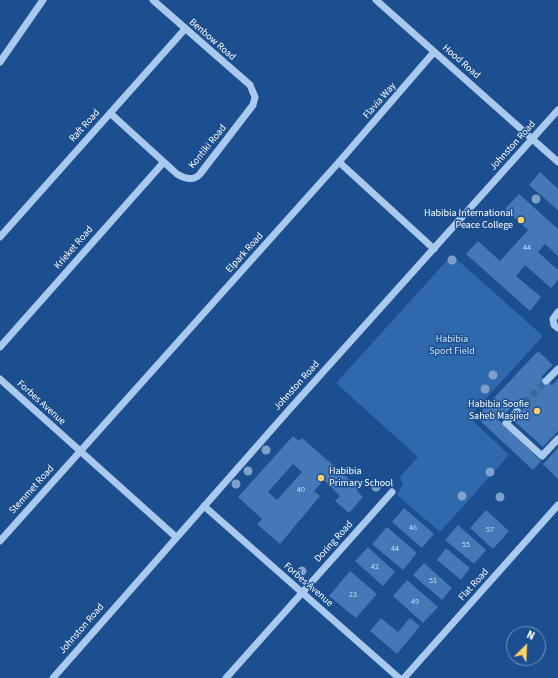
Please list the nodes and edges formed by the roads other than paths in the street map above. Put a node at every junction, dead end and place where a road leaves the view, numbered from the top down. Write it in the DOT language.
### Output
graph roads {
  1 [pos="43,0"];
  2 [pos="153,0"];
  3 [pos="376,0"];
  4 [pos="185,29"];
  5 [pos="434,52"];
  6 [pos="0,62"];
  7 [pos="254,97"];
  8 [pos="558,110"];
  9 [pos="110,113"];
  10 [pos="533,139"];
  11 [pos="163,162"];
  12 [pos="340,162"];
  13 [pos="558,162"];
  14 [pos="0,237"];
  15 [pos="434,249"];
  16 [pos="558,312"];
  17 [pos="558,328"];
  18 [pos="0,347"];
  19 [pos="558,369"];
  20 [pos="0,379"];
  21 [pos="546,381"];
  22 [pos="517,411"];
  23 [pos="558,439"];
  24 [pos="80,452"];
  25 [pos="392,492"];
  26 [pos="558,505"];
  27 [pos="204,506"];
  28 [pos="176,537"];
  29 [pos="0,541"];
  30 [pos="302,593"];
  31 [pos="53,678"];
  32 [pos="226,678"];
  33 [pos="399,678"];
  34 [pos="404,678"];
  1 -- 6 [label="street"];
  2 -- 4 [label="street, Benbow Road"];
  3 -- 5 [label="street, Hood Road"];
  4 -- 7 [label="street, Benbow Road"];
  4 -- 9 [label="street, Raft Road"];
  5 -- 10 [label="street, Hood Road"];
  5 -- 12 [label="street, Flavia Way"];
  7 -- 11 [label="street, Kontiki Road"];
  8 -- 10 [label="street, Johnston Road"];
  9 -- 11 [label="street, Kontiki Road"];
  9 -- 14 [label="street, Raft Road"];
  10 -- 13 [label="street, Hood Road"];
  10 -- 15 [label="street, Johnston Road"];
  11 -- 18 [label="street, Krieket Road"];
  12 -- 15 [label="street"];
  12 -- 24 [label="street, Elpark Road"];
  15 -- 27 [label="street, Johnston Road"];
  16 -- 17 [label="street"];
  19 -- 21 [label="street"];
  20 -- 24 [label="street, Forbes Avenue"];
  22 -- 23 [label="street"];
  24 -- 28 [label="street, Forbes Avenue"];
  24 -- 29 [label="street, Stemmet Road"];
  25 -- 30 [label="street, Doring Road"];
  26 -- 34 [label="street, Flat Road"];
  27 -- 28 [label="street, Johnston Road"];
  27 -- 30 [label="street, Forbes Avenue"];
  28 -- 31 [label="street, Johnston Road"];
  30 -- 32 [label="street, Doring Road"];
  30 -- 33 [label="street, Forbes Avenue"];
}
